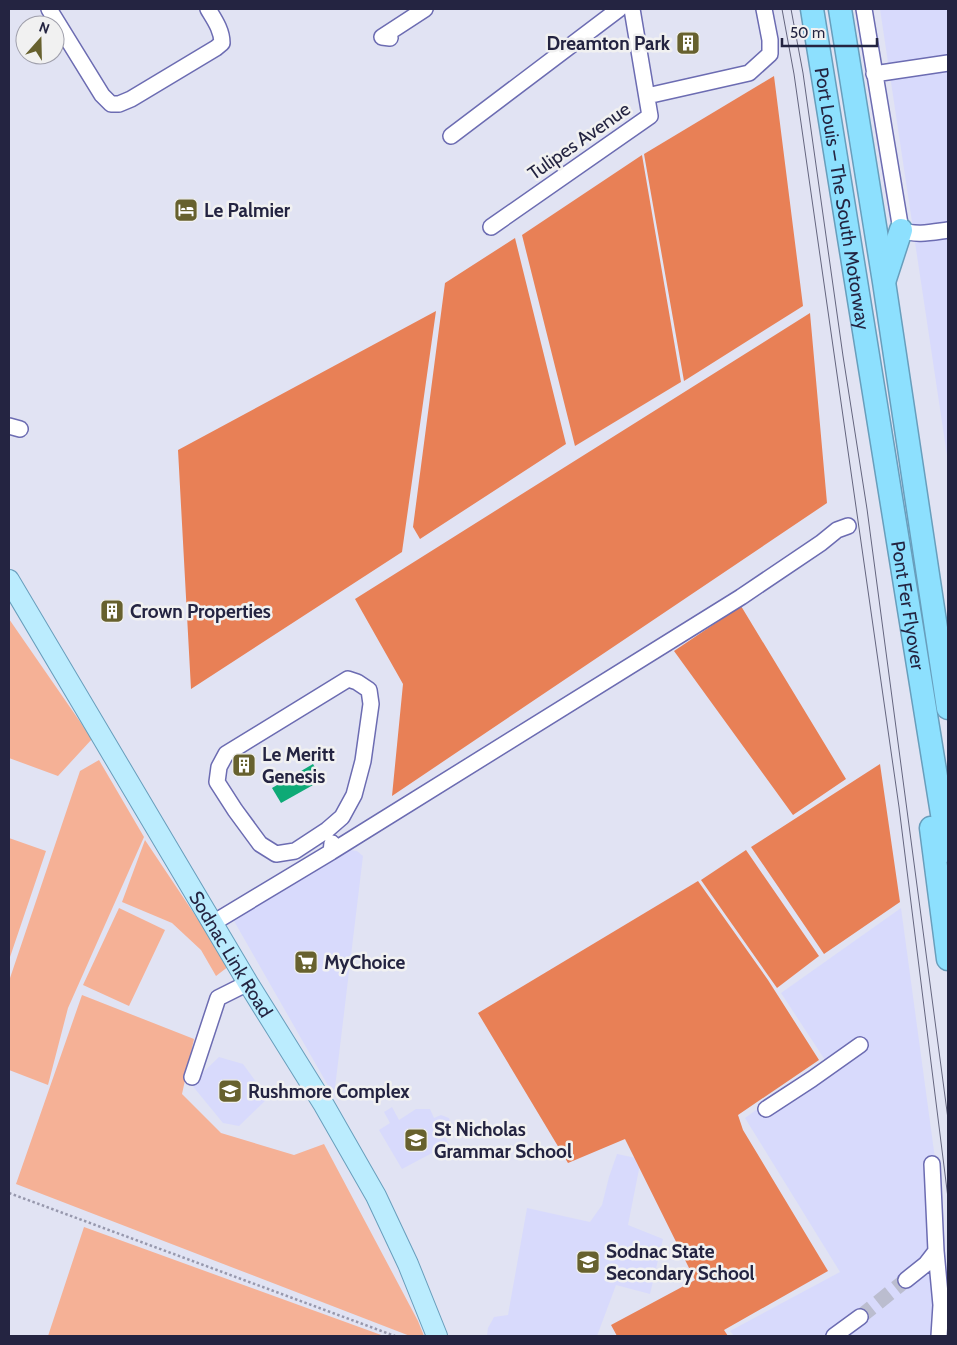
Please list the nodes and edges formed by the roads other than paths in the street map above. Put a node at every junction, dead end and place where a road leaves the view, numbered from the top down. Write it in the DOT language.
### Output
graph roads {
  1 [pos="49,9"];
  2 [pos="208,9"];
  3 [pos="425,9"];
  4 [pos="619,9"];
  5 [pos="632,9"];
  6 [pos="764,9"];
  7 [pos="812,9"];
  8 [pos="840,9"];
  9 [pos="864,9"];
  10 [pos="390,38"];
  11 [pos="948,63"];
  12 [pos="874,74"];
  13 [pos="647,96"];
  14 [pos="451,136"];
  15 [pos="491,227"];
  16 [pos="901,230"];
  17 [pos="948,230"];
  18 [pos="884,282"];
  19 [pos="894,352"];
  20 [pos="869,360"];
  21 [pos="848,526"];
  22 [pos="9,580"];
  23 [pos="948,622"];
  24 [pos="948,708"];
  25 [pos="327,830"];
  26 [pos="948,851"];
  27 [pos="331,852"];
  28 [pos="213,923"];
  29 [pos="948,959"];
  30 [pos="248,983"];
  31 [pos="860,1045"];
  32 [pos="192,1077"];
  33 [pos="766,1109"];
  34 [pos="932,1164"];
  35 [pos="936,1251"];
  36 [pos="906,1280"];
  37 [pos="860,1317"];
  38 [pos="437,1336"];
  39 [pos="834,1336"];
  40 [pos="940,1336"];
  1 -- 2 [label="street"];
  3 -- 10 [label="street"];
  4 -- 14 [label="street"];
  5 -- 13 [label="street, Tulipes Avenue"];
  6 -- 13 [label="street"];
  7 -- 20 [label="highway, Port Louis – The South Motorway"];
  8 -- 18 [label="highway, Port Louis – The South Motorway"];
  9 -- 12 [label="street"];
  11 -- 12 [label="street"];
  12 -- 16 [label="street"];
  13 -- 15 [label="street, Tulipes Avenue"];
  16 -- 17 [label="street"];
  16 -- 18 [label="highway"];
  18 -- 19 [label="highway, Port Louis – The South Motorway"];
  19 -- 23 [label="highway"];
  19 -- 24 [label="highway, Pont Fer Flyover"];
  20 -- 26 [label="highway, Pont Fer Flyover"];
  20 -- 29 [label="highway"];
  21 -- 27 [label="street"];
  22 -- 28 [label="main road, Sodnac Link Road"];
  25 -- 25 [label="street"];
  25 -- 27 [label="street"];
  27 -- 28 [label="street"];
  28 -- 30 [label="main road, Sodnac Link Road"];
  30 -- 32 [label="street"];
  30 -- 38 [label="main road, Sodnac Link Road"];
  31 -- 33 [label="street"];
  34 -- 35 [label="street"];
  35 -- 36 [label="street"];
  35 -- 40 [label="street"];
  37 -- 39 [label="street"];
}
